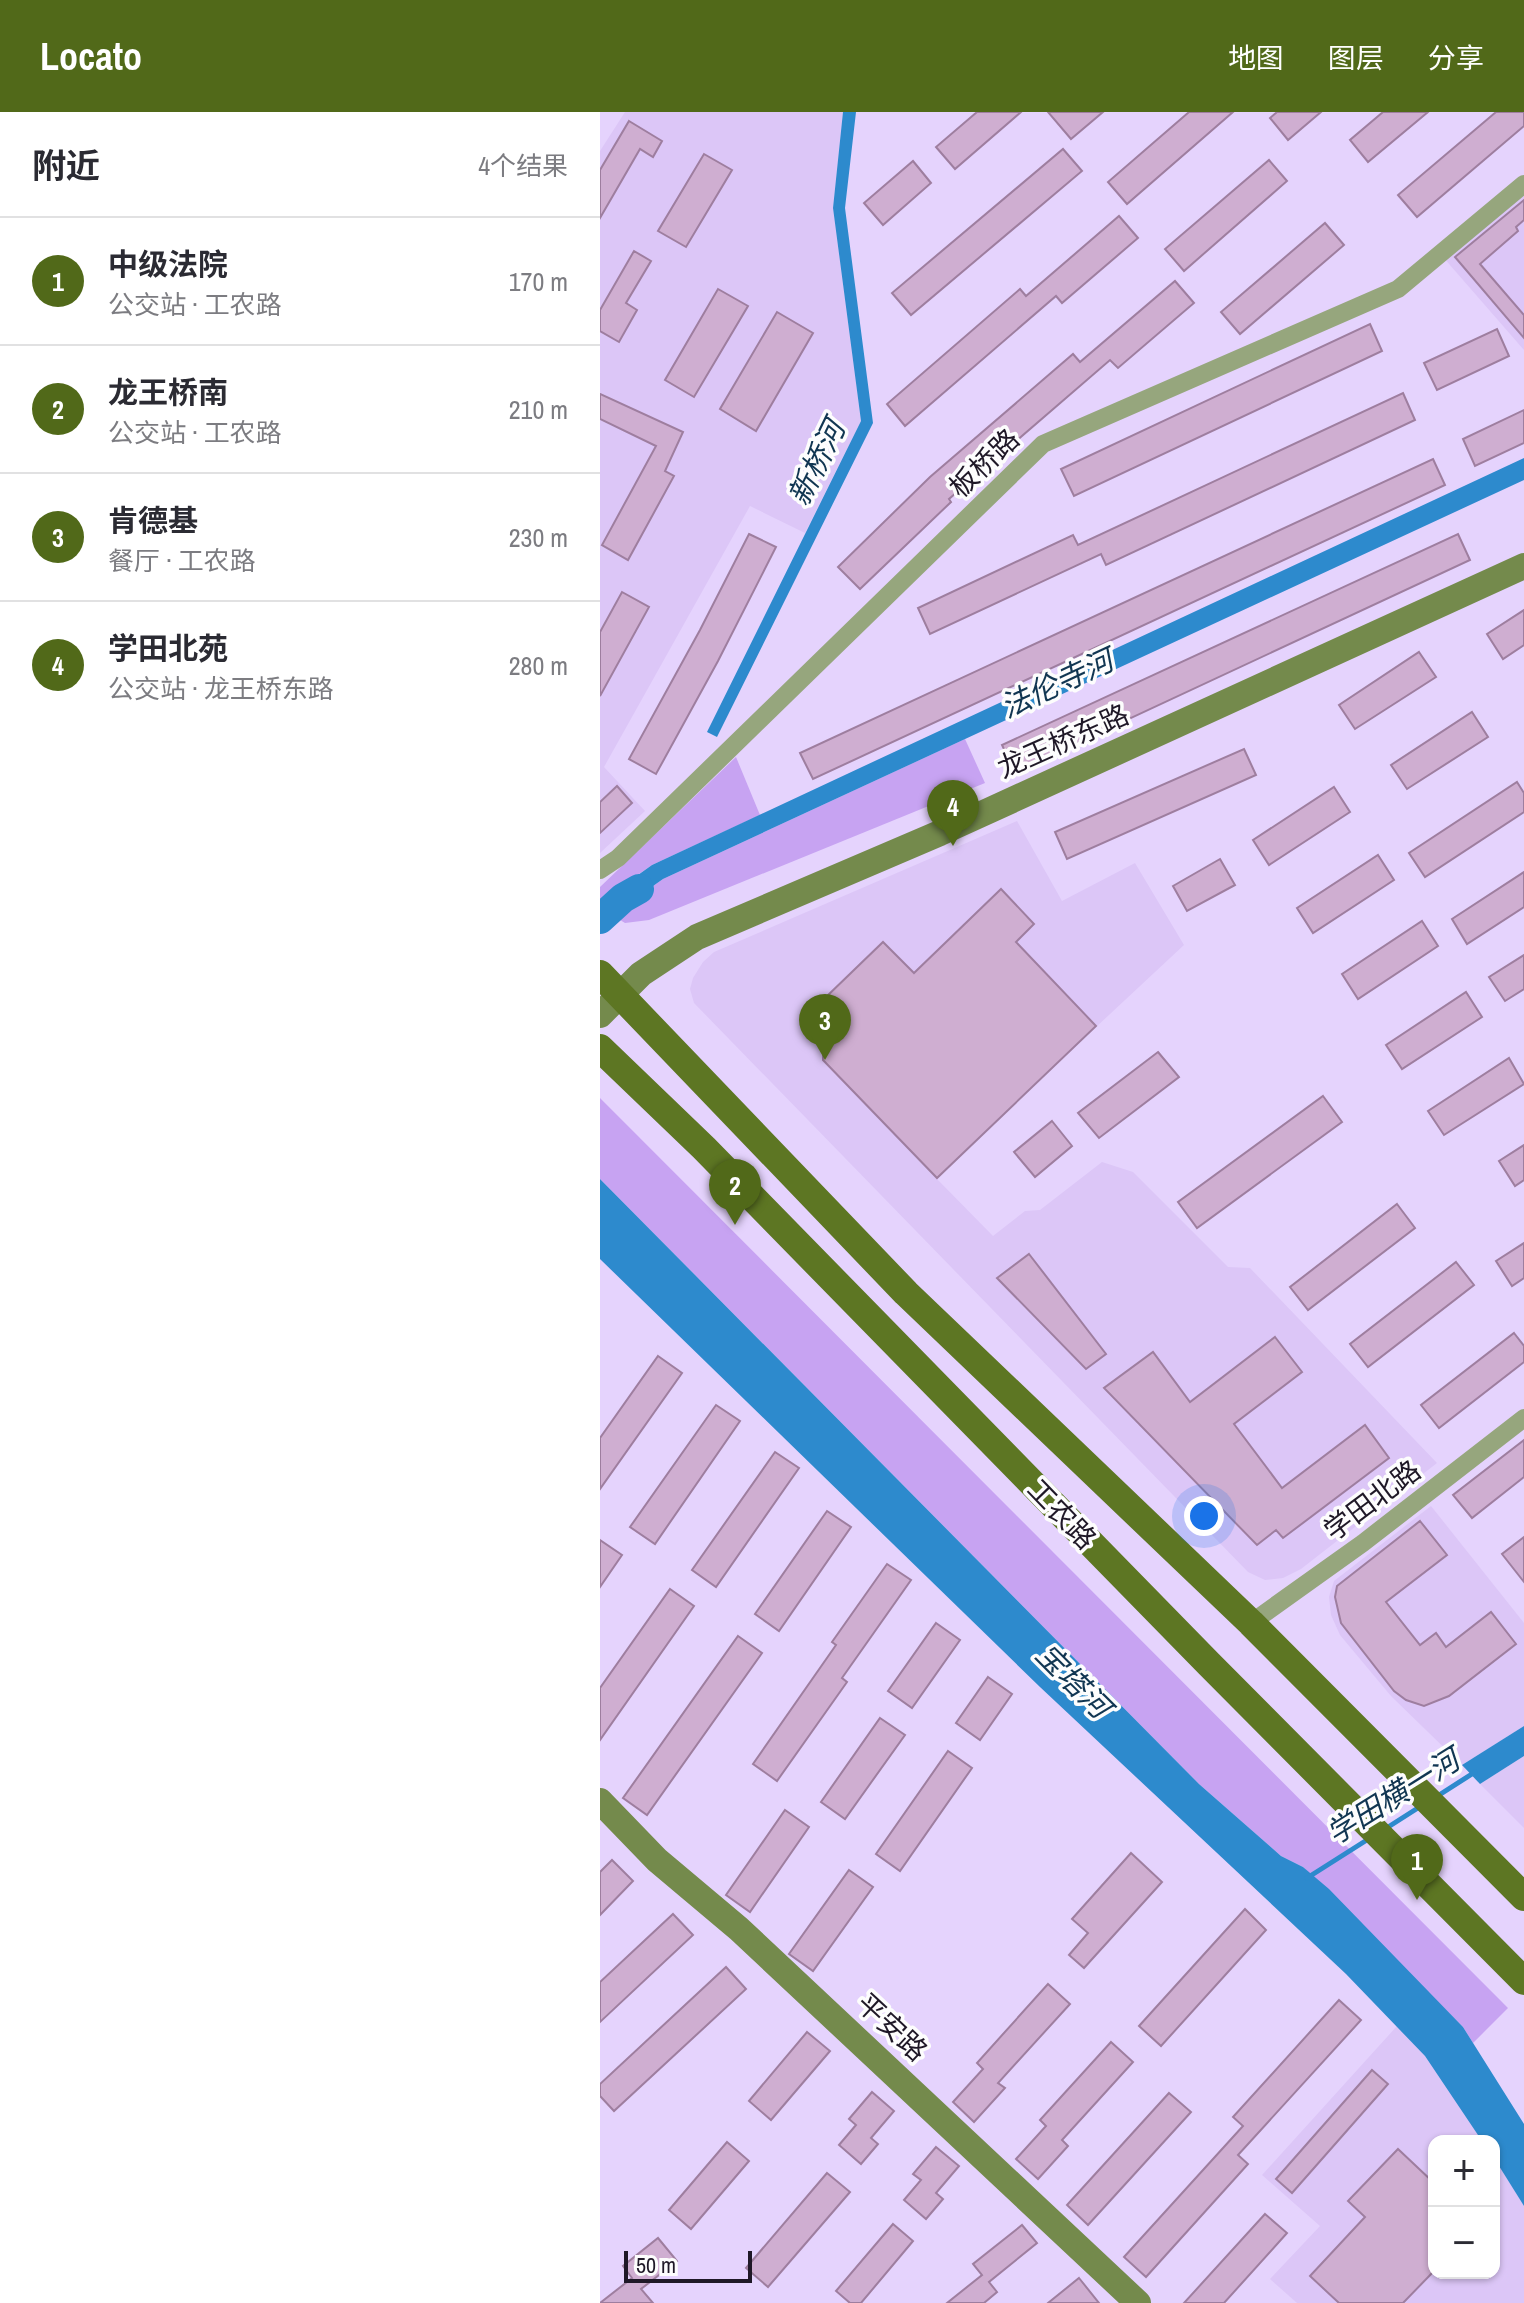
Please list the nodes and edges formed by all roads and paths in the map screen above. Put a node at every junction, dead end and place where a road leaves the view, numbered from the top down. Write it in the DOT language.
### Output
graph roads {
  1 [pos="1524,184"];
  2 [pos="1524,566"];
  3 [pos="600,870"];
  4 [pos="606,994"];
  5 [pos="600,1048"];
  6 [pos="1524,1418"];
  7 [pos="1251,1623"];
  8 [pos="600,1801"];
  9 [pos="1524,1897"];
  10 [pos="1524,1981"];
  11 [pos="1138,2303"];
  1 -- 3 [label="street, 板桥路"];
  2 -- 4 [label="street, 龙王桥东路"];
  4 -- 7 [label="main road, 工农路"];
  5 -- 10 [label="main road, 工农路"];
  6 -- 7 [label="street, 学田北路"];
  7 -- 9 [label="main road, 工农路"];
  8 -- 11 [label="street, 平安路"];
}
